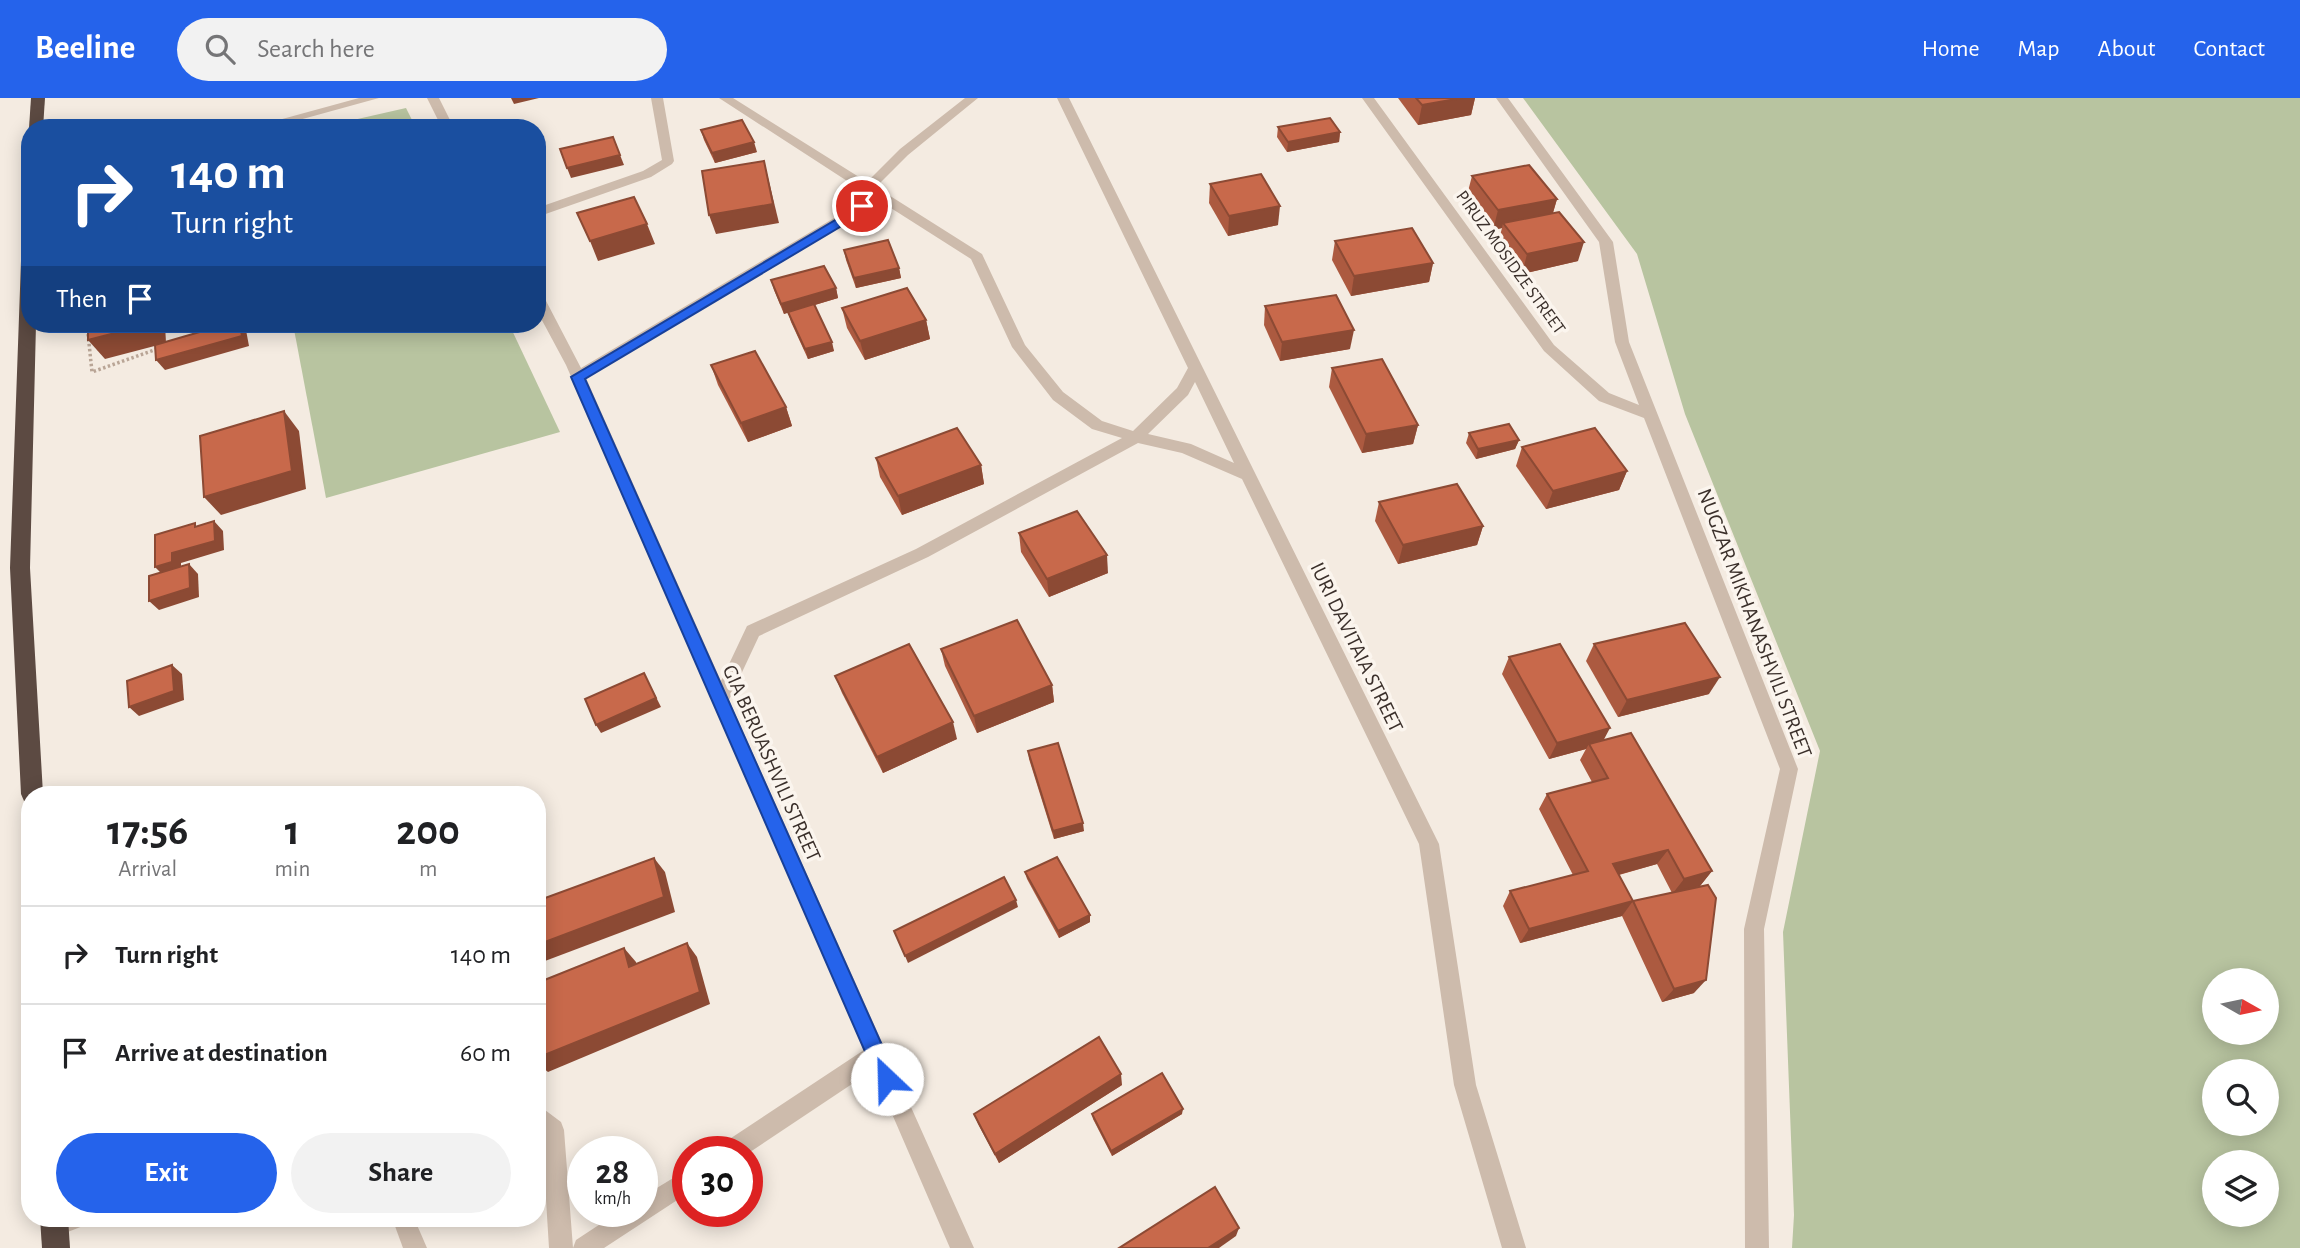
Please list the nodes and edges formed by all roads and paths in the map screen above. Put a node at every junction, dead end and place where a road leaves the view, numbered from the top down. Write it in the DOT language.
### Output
graph roads {
  1 [pos="38,98"];
  2 [pos="373,98"];
  3 [pos="433,98"];
  4 [pos="657,98"];
  5 [pos="725,98"];
  6 [pos="972,98"];
  7 [pos="1063,98"];
  8 [pos="1368,98"];
  9 [pos="1502,98"];
  10 [pos="37,119"];
  11 [pos="290,119"];
  12 [pos="444,119"];
  13 [pos="868,188"];
  14 [pos="546,210"];
  15 [pos="546,315"];
  16 [pos="27,333"];
  17 [pos="88,333"];
  18 [pos="165,346"];
  19 [pos="1196,367"];
  20 [pos="577,377"];
  21 [pos="1651,415"];
  22 [pos="1136,437"];
  23 [pos="1248,475"];
  24 [pos="720,701"];
  25 [pos="32,786"];
  26 [pos="876,1055"];
  27 [pos="546,1123"];
  28 [pos="754,1136"];
  29 [pos="407,1227"];
  30 [pos="616,1227"];
  31 [pos="415,1248"];
  32 [pos="561,1248"];
  33 [pos="584,1248"];
  34 [pos="962,1248"];
  35 [pos="1514,1248"];
  36 [pos="1757,1248"];
  1 -- 10 [label="highway"];
  2 -- 11 [label="street"];
  3 -- 12 [label="street"];
  4 -- 14 [label="street"];
  5 -- 13 [label="street"];
  6 -- 13 [label="street"];
  7 -- 19 [label="street, IURI DAVITAIA STREET"];
  8 -- 21 [label="street, PIRUZ MOSIDZE STREET"];
  9 -- 21 [label="street, NUGZAR MIKHANASHVILI STREET"];
  13 -- 20 [label="street"];
  13 -- 22 [label="street"];
  15 -- 20 [label="street, GIA BERUASHVILI STREET"];
  16 -- 25 [label="highway"];
  17 -- 18 [label="path"];
  19 -- 22 [label="street"];
  19 -- 23 [label="street, IURI DAVITAIA STREET"];
  20 -- 24 [label="street, GIA BERUASHVILI STREET"];
  21 -- 36 [label="street, NUGZAR MIKHANASHVILI STREET"];
  22 -- 23 [label="street"];
  22 -- 24 [label="street"];
  23 -- 35 [label="street, IURI DAVITAIA STREET"];
  24 -- 26 [label="street, GIA BERUASHVILI STREET"];
  26 -- 28 [label="street"];
  26 -- 34 [label="street, GIA BERUASHVILI STREET"];
  27 -- 32 [label="street"];
  29 -- 31 [label="street"];
  30 -- 33 [label="street"];
}
